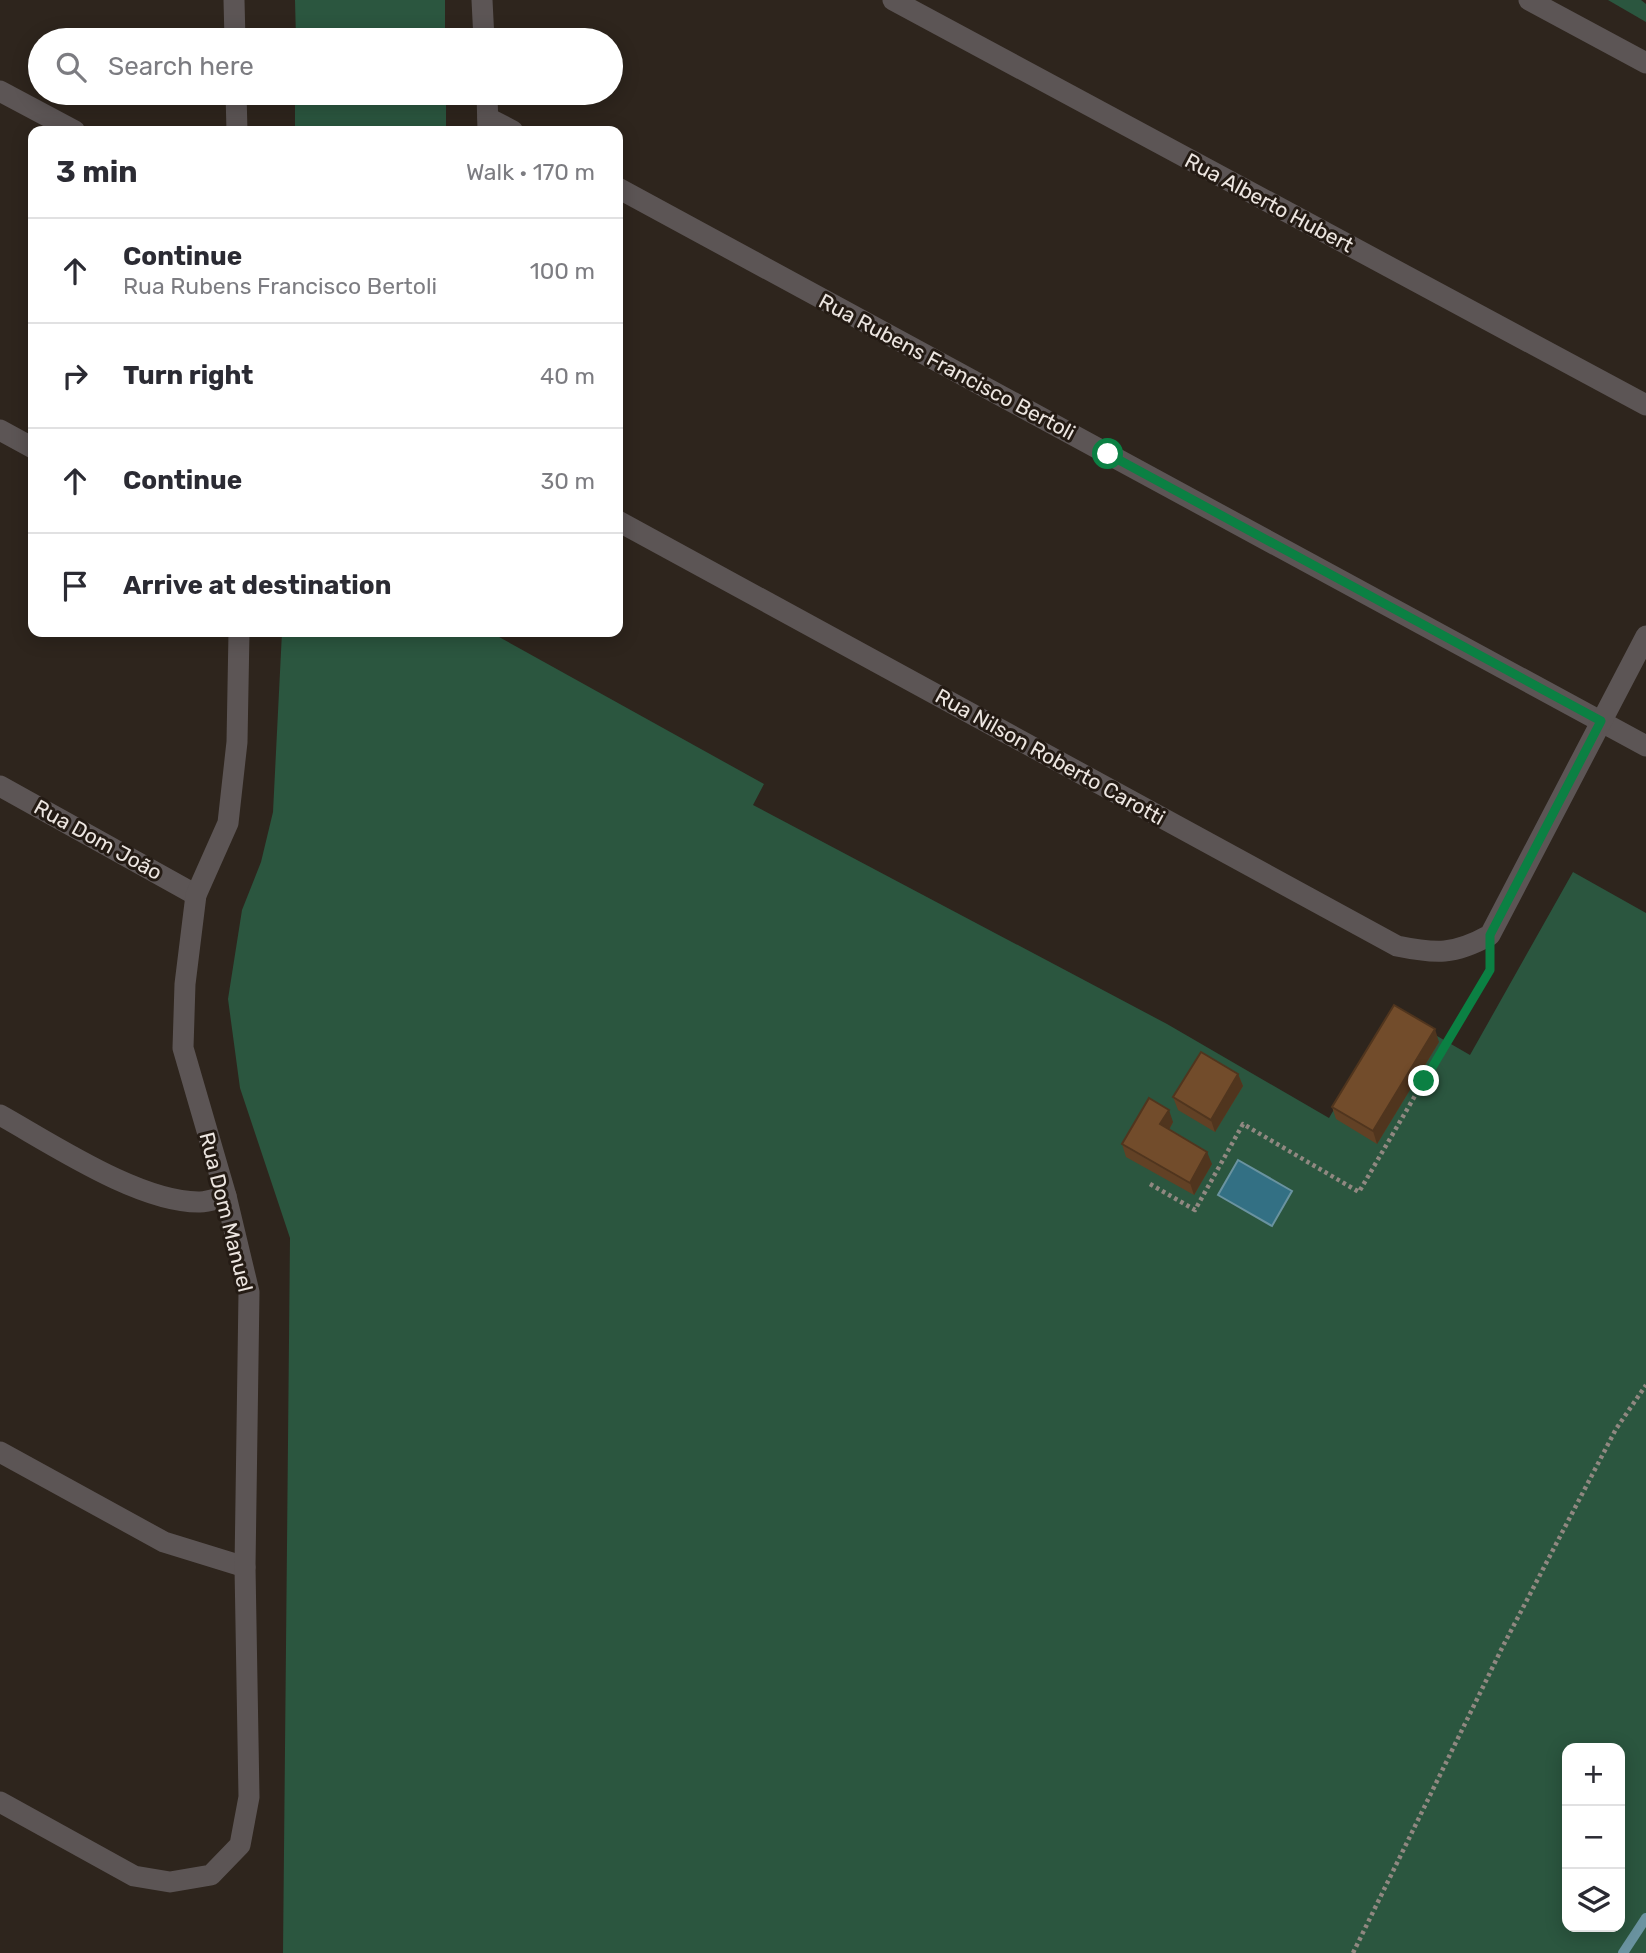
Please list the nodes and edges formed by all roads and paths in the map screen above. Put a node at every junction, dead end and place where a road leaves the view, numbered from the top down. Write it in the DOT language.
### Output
graph roads {
  1 [pos="234,0"];
  2 [pos="482,0"];
  3 [pos="893,0"];
  4 [pos="1529,0"];
  5 [pos="235,28"];
  6 [pos="483,28"];
  7 [pos="1646,63"];
  8 [pos="0,91"];
  9 [pos="236,105"];
  10 [pos="487,105"];
  11 [pos="488,125"];
  12 [pos="66,126"];
  13 [pos="237,126"];
  14 [pos="623,191"];
  15 [pos="1646,405"];
  16 [pos="0,430"];
  17 [pos="28,445"];
  18 [pos="623,524"];
  19 [pos="1646,636"];
  20 [pos="239,637"];
  21 [pos="1601,721"];
  22 [pos="1646,746"];
  23 [pos="0,786"];
  24 [pos="196,895"];
  25 [pos="1490,935"];
  26 [pos="0,1115"];
  27 [pos="1150,1184"];
  28 [pos="226,1196"];
  29 [pos="1646,1385"];
  30 [pos="0,1452"];
  31 [pos="245,1567"];
  32 [pos="0,1802"];
  33 [pos="1353,1953"];
  1 -- 5 [label="street"];
  2 -- 6 [label="street"];
  3 -- 15 [label="street, Rua Alberto Hubert"];
  4 -- 7 [label="street"];
  8 -- 12 [label="street"];
  9 -- 13 [label="street"];
  10 -- 11 [label="street"];
  14 -- 21 [label="street, Rua Rubens Francisco Bertoli"];
  16 -- 17 [label="street"];
  18 -- 25 [label="street, Rua Nilson Roberto Carotti"];
  19 -- 21 [label="street"];
  20 -- 24 [label="street, Rua Dom Manuel"];
  21 -- 22 [label="street, Rua Rubens Francisco Bertoli"];
  21 -- 25 [label="street"];
  23 -- 24 [label="street, Rua Dom João"];
  24 -- 28 [label="street, Rua Dom Manuel"];
  25 -- 27 [label="path"];
  26 -- 28 [label="street"];
  28 -- 31 [label="street, Rua Dom Manuel"];
  29 -- 33 [label="path"];
  30 -- 31 [label="street"];
  31 -- 32 [label="street, Rua Dom Manuel"];
}
